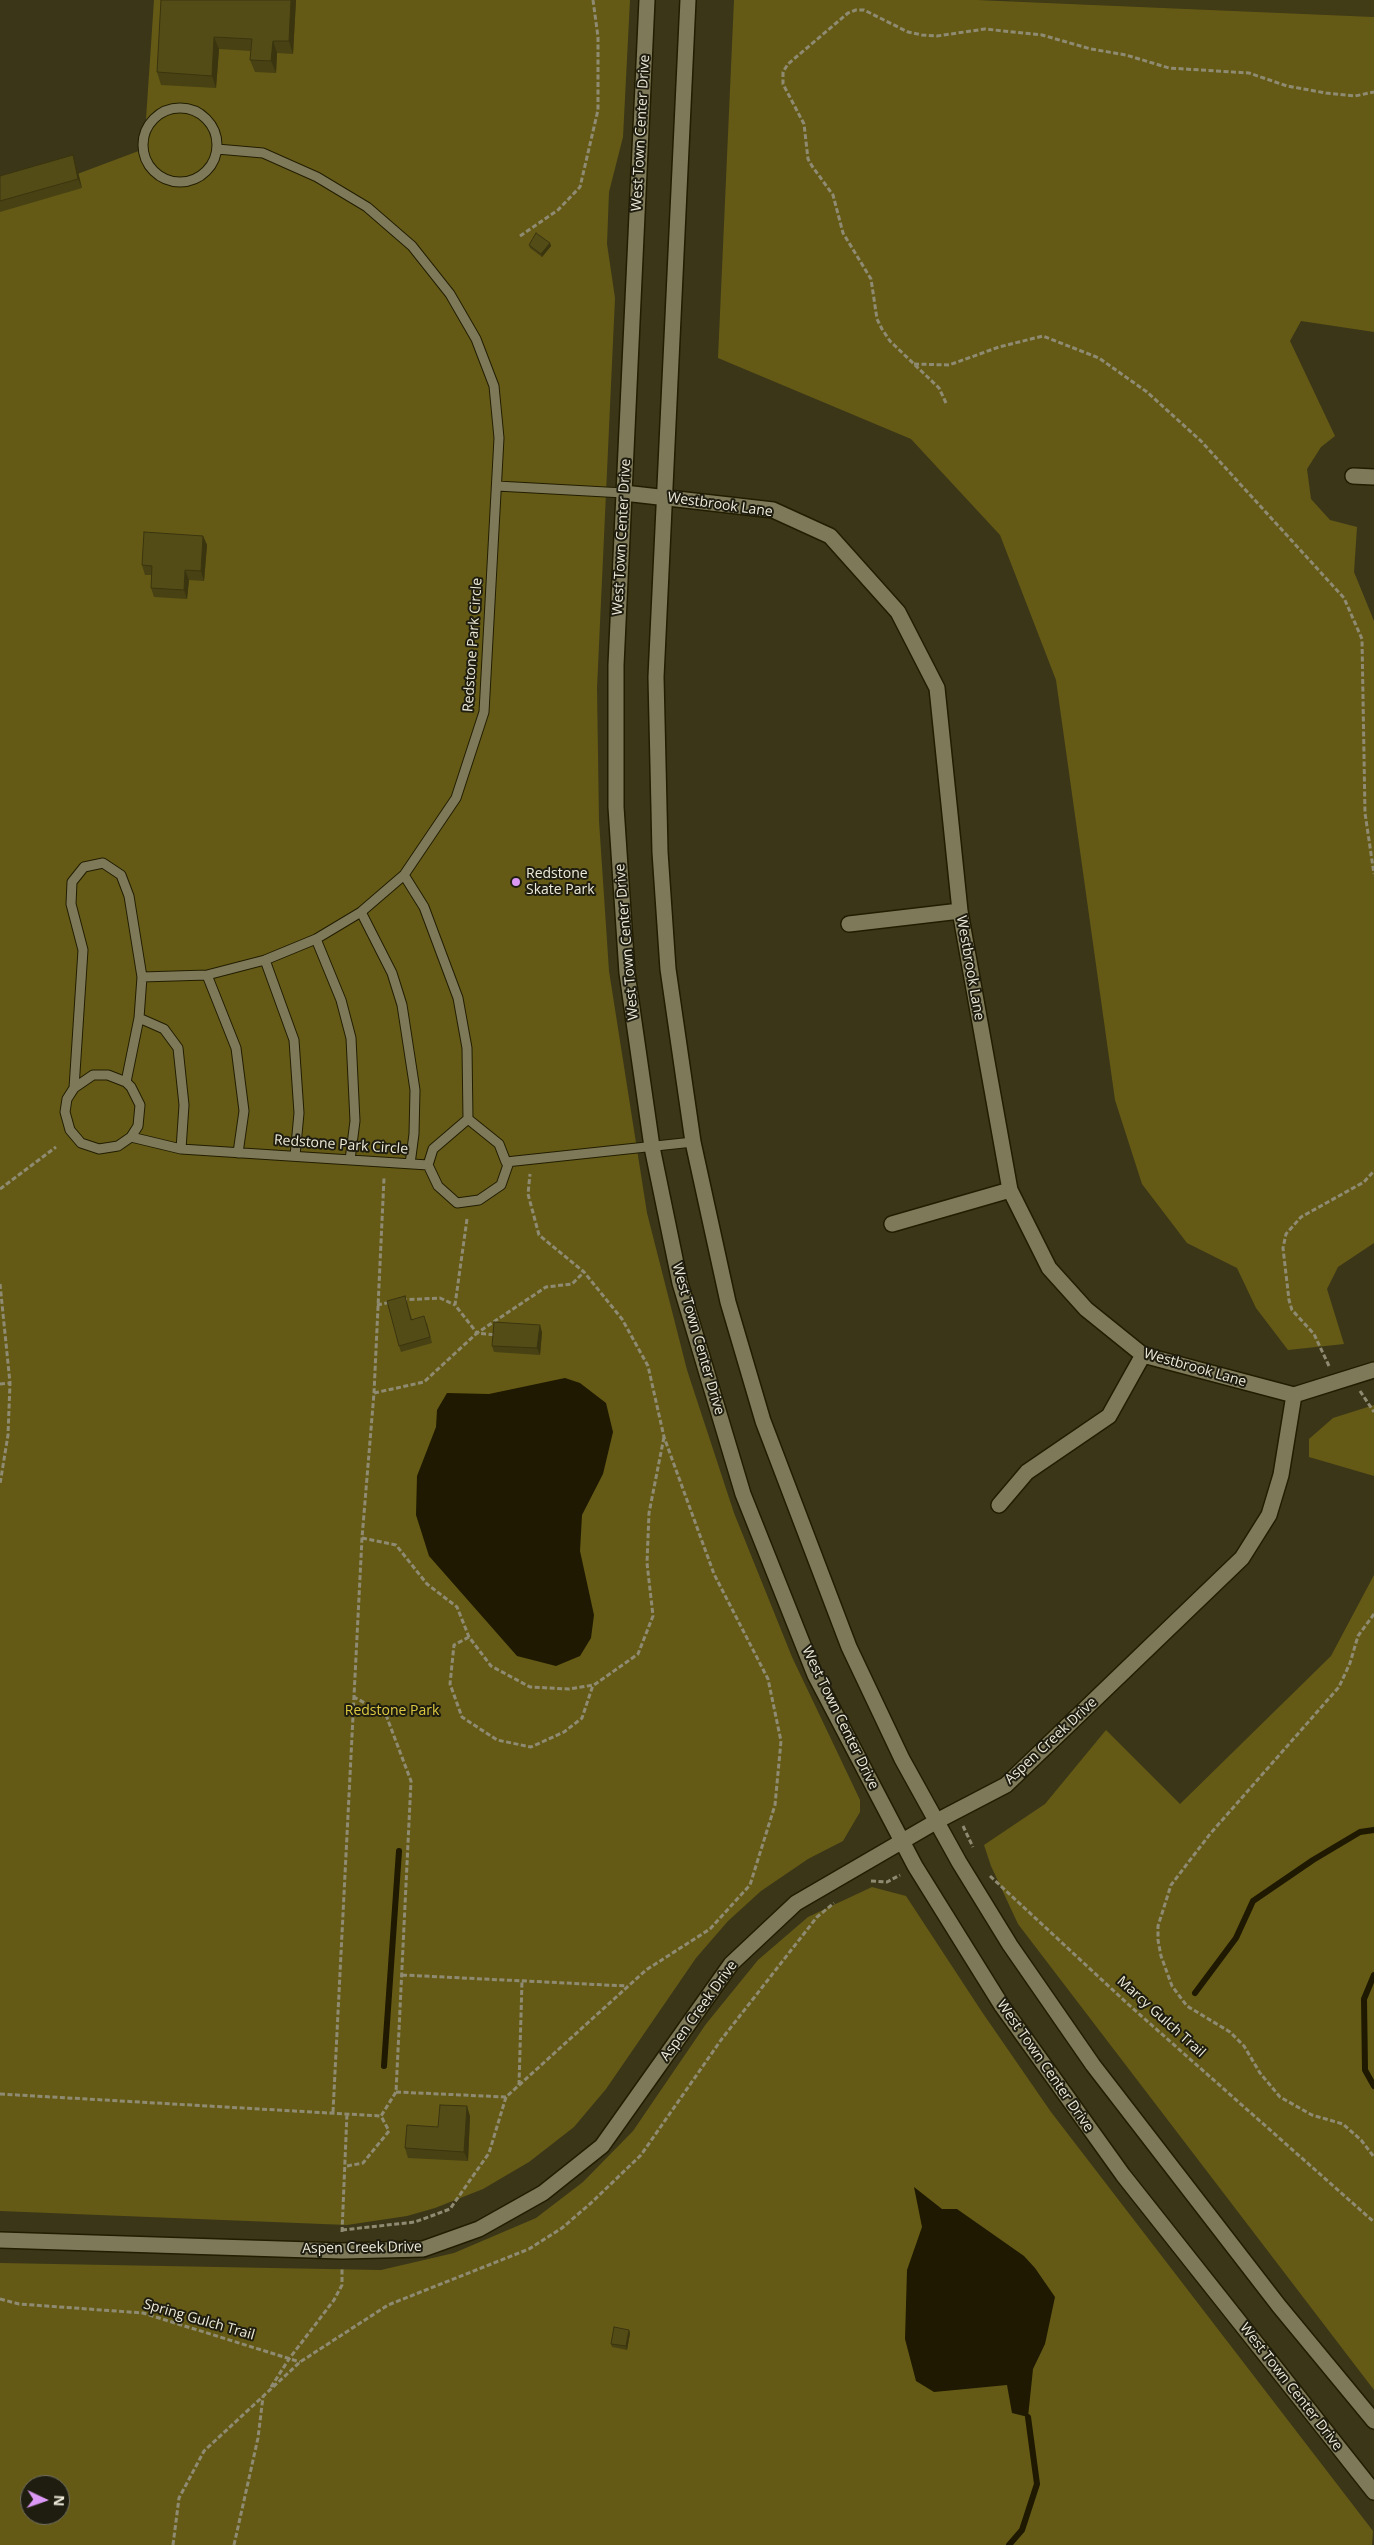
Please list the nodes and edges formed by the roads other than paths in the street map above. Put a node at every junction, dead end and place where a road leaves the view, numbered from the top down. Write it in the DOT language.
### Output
graph roads {
  1 [pos="647,0"];
  2 [pos="688,0"];
  3 [pos="217,149"];
  4 [pos="1354,476"];
  5 [pos="1374,477"];
  6 [pos="496,486"];
  7 [pos="624,494"];
  8 [pos="666,497"];
  9 [pos="404,876"];
  10 [pos="960,911"];
  11 [pos="361,912"];
  12 [pos="849,924"];
  13 [pos="316,939"];
  14 [pos="265,960"];
  15 [pos="207,975"];
  16 [pos="142,978"];
  17 [pos="139,1018"];
  18 [pos="126,1082"];
  19 [pos="74,1088"];
  20 [pos="468,1119"];
  21 [pos="131,1137"];
  22 [pos="693,1142"];
  23 [pos="652,1147"];
  24 [pos="181,1149"];
  25 [pos="238,1153"];
  26 [pos="295,1156"];
  27 [pos="350,1160"];
  28 [pos="509,1162"];
  29 [pos="410,1164"];
  30 [pos="428,1165"];
  31 [pos="1010,1190"];
  32 [pos="892,1224"];
  33 [pos="1143,1355"];
  34 [pos="1374,1370"];
  35 [pos="1294,1396"];
  36 [pos="999,1505"];
  37 [pos="937,1821"];
  38 [pos="902,1841"];
  39 [pos="0,2240"];
  40 [pos="1374,2421"];
  41 [pos="1374,2492"];
  1 -- 7 [label="street, West Town Center Drive"];
  2 -- 8 [label="street"];
  3 -- 3 [label="lane"];
  3 -- 6 [label="lane, Redstone Park Circle"];
  4 -- 5 [label="street"];
  6 -- 7 [label="lane"];
  6 -- 9 [label="lane, Redstone Park Circle"];
  7 -- 8 [label="street, Westbrook Lane"];
  7 -- 23 [label="street, West Town Center Drive"];
  8 -- 10 [label="street, Westbrook Lane"];
  8 -- 22 [label="street"];
  9 -- 11 [label="lane, Redstone Park Circle"];
  9 -- 20 [label="lane"];
  10 -- 12 [label="street"];
  10 -- 31 [label="street, Westbrook Lane"];
  11 -- 13 [label="lane, Redstone Park Circle"];
  11 -- 29 [label="lane"];
  13 -- 14 [label="lane, Redstone Park Circle"];
  13 -- 27 [label="lane"];
  14 -- 15 [label="lane, Redstone Park Circle"];
  14 -- 26 [label="lane"];
  15 -- 16 [label="lane, Redstone Park Circle"];
  15 -- 25 [label="lane"];
  16 -- 17 [label="lane"];
  16 -- 19 [label="lane"];
  17 -- 18 [label="lane"];
  17 -- 24 [label="lane"];
  18 -- 19 [label="lane"];
  18 -- 21 [label="lane"];
  19 -- 21 [label="lane"];
  20 -- 28 [label="lane"];
  20 -- 30 [label="lane"];
  21 -- 24 [label="lane, Redstone Park Circle"];
  22 -- 23 [label="lane"];
  22 -- 37 [label="street"];
  23 -- 28 [label="lane"];
  23 -- 38 [label="street, West Town Center Drive"];
  24 -- 25 [label="lane, Redstone Park Circle"];
  25 -- 26 [label="lane, Redstone Park Circle"];
  26 -- 27 [label="lane, Redstone Park Circle"];
  27 -- 29 [label="lane, Redstone Park Circle"];
  28 -- 30 [label="lane"];
  29 -- 30 [label="lane, Redstone Park Circle"];
  31 -- 32 [label="street"];
  31 -- 33 [label="street, Westbrook Lane"];
  33 -- 35 [label="street, Westbrook Lane"];
  33 -- 36 [label="street"];
  34 -- 35 [label="street"];
  35 -- 37 [label="street, Aspen Creek Drive"];
  37 -- 38 [label="street, Aspen Creek Drive"];
  37 -- 40 [label="street"];
  38 -- 39 [label="street, Aspen Creek Drive"];
  38 -- 41 [label="street, West Town Center Drive"];
}
